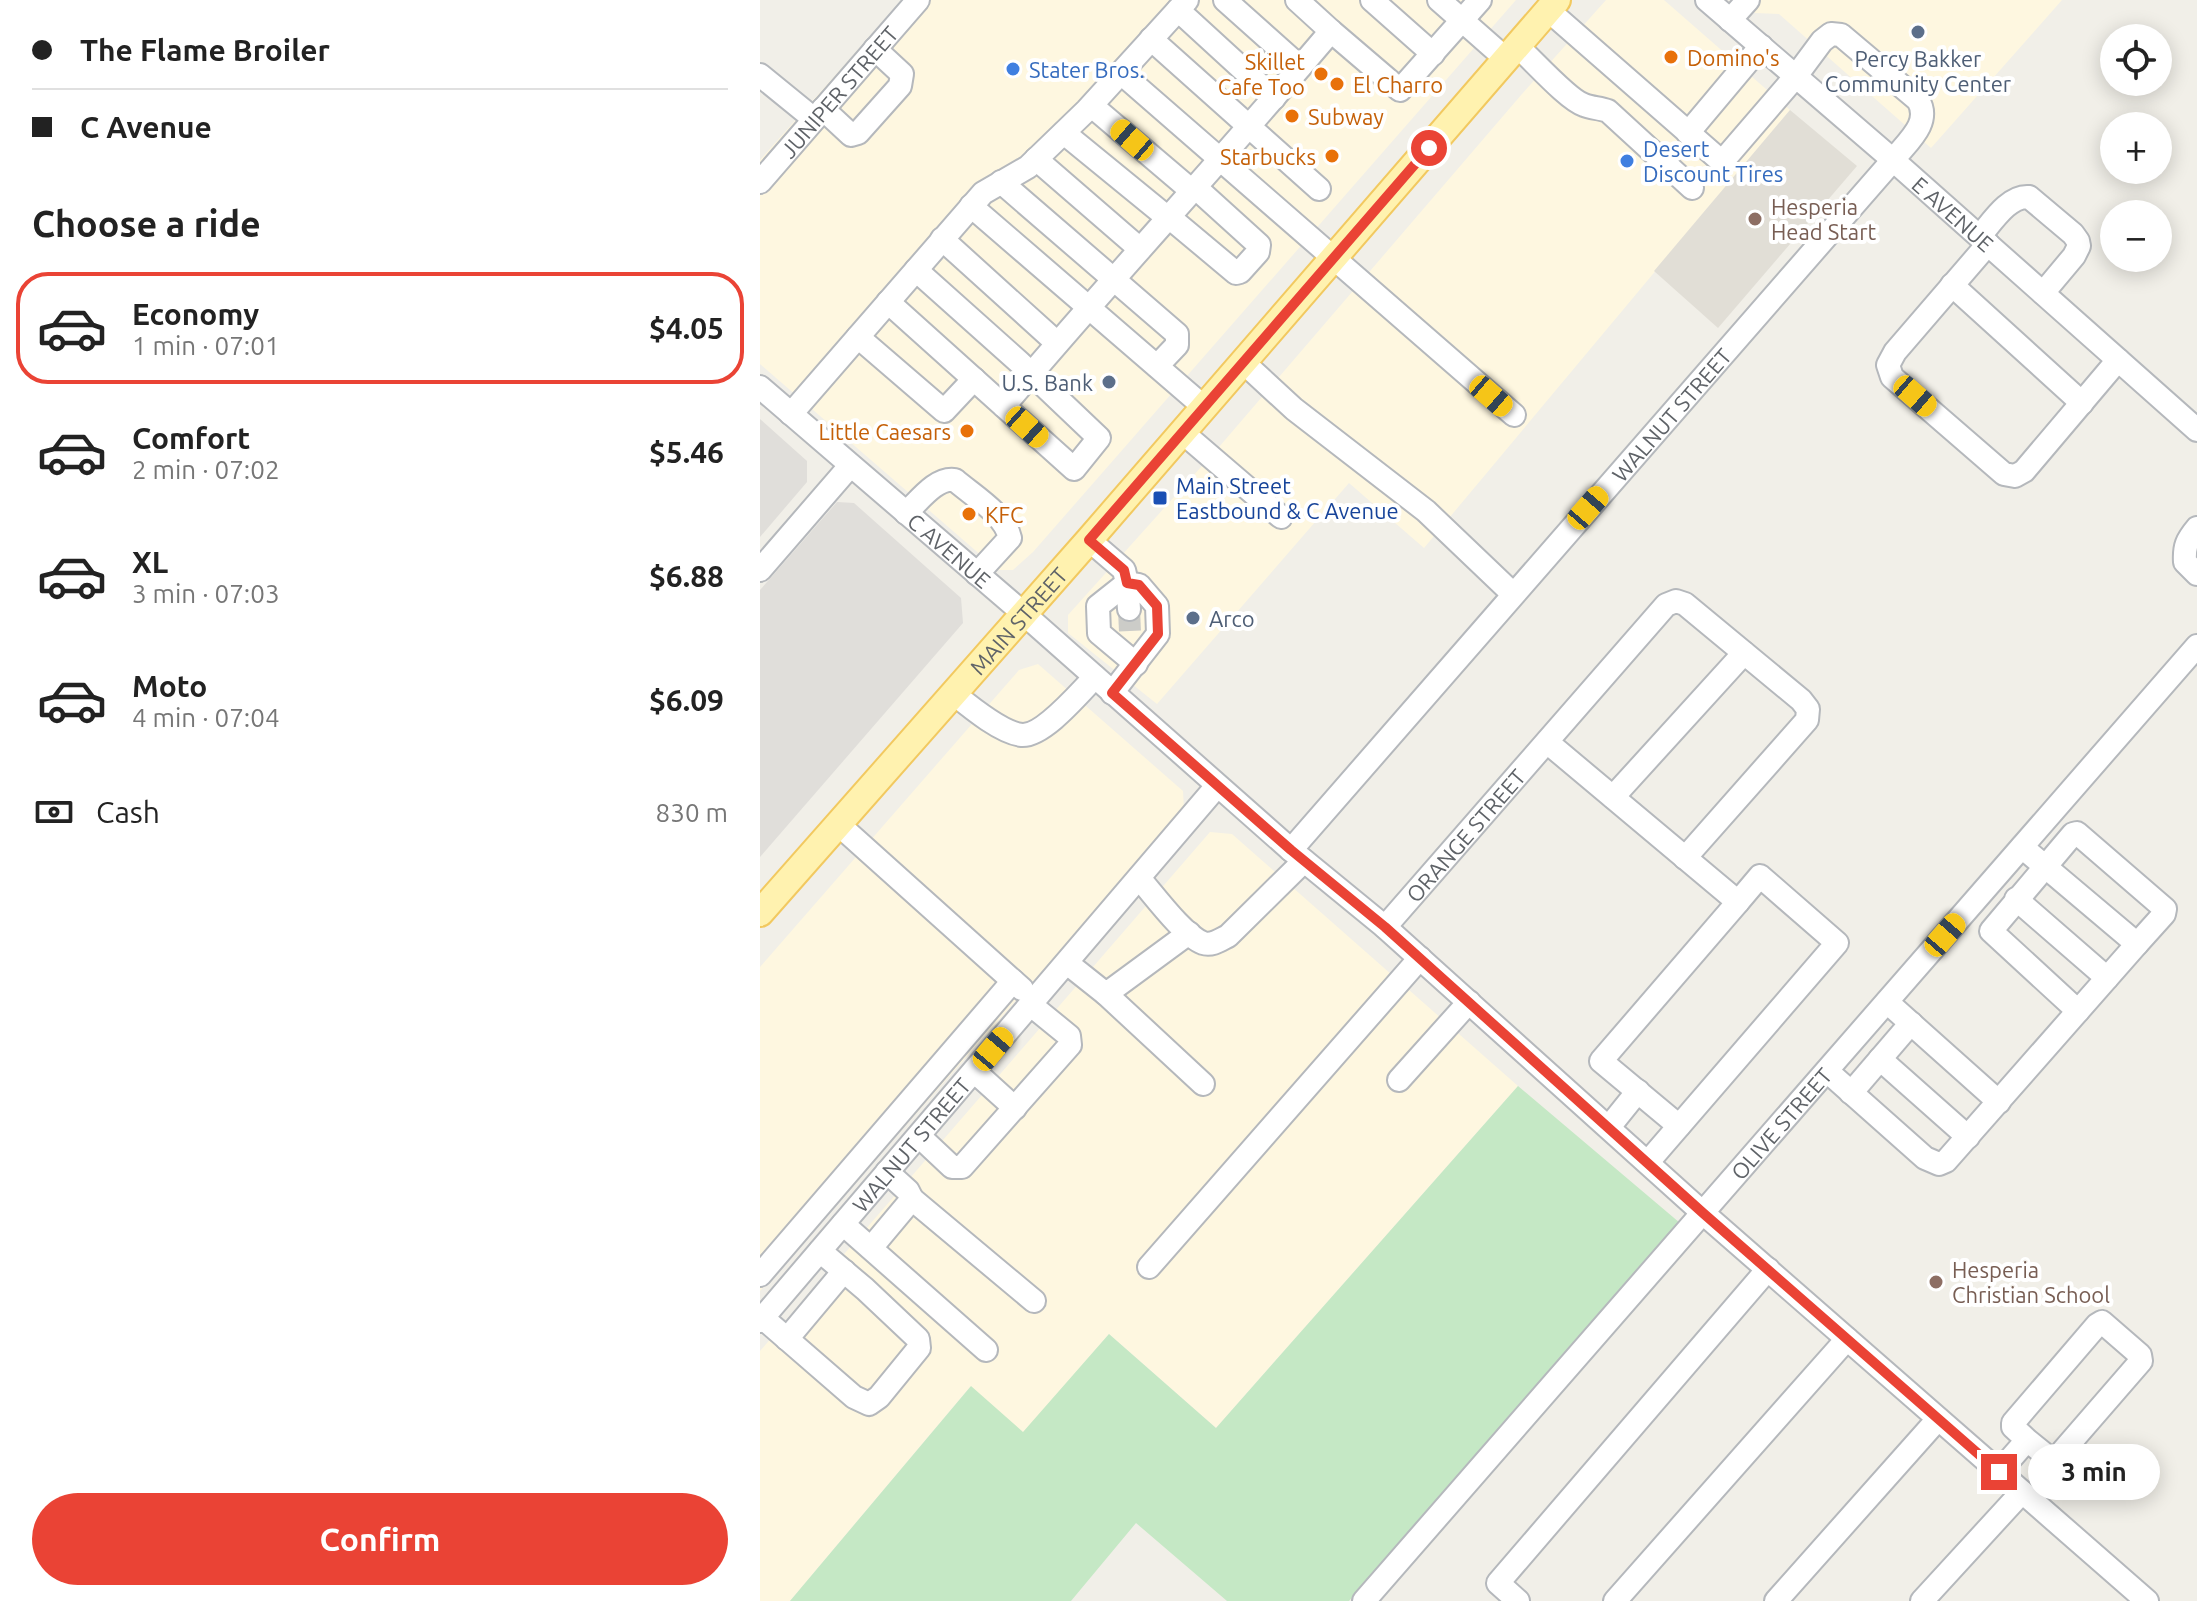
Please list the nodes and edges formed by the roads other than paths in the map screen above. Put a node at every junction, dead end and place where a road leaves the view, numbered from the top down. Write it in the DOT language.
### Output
graph roads {
  1 [pos="918,0"];
  2 [pos="1225,0"];
  3 [pos="1297,0"];
  4 [pos="1372,0"];
  5 [pos="1439,0"];
  6 [pos="1480,0"];
  7 [pos="1707,0"];
  8 [pos="1748,0"];
  9 [pos="1182,5"];
  10 [pos="1553,5"];
  11 [pos="1463,20"];
  12 [pos="1730,20"];
  13 [pos="1331,31"];
  14 [pos="1151,39"];
  15 [pos="1761,46"];
  16 [pos="875,49"];
  17 [pos="1512,52"];
  18 [pos="1433,54"];
  19 [pos="1300,67"];
  20 [pos="1121,73"];
  21 [pos="760,75"];
  22 [pos="1796,76"];
  23 [pos="1274,98"];
  24 [pos="1092,106"];
  25 [pos="818,114"];
  26 [pos="1249,128"];
  27 [pos="1064,133"];
  28 [pos="1688,133"];
  29 [pos="1036,159"];
  30 [pos="1220,160"];
  31 [pos="1893,160"];
  32 [pos="760,182"];
  33 [pos="1001,182"];
  34 [pos="1692,188"];
  35 [pos="1194,189"];
  36 [pos="1319,189"];
  37 [pos="971,206"];
  38 [pos="1168,218"];
  39 [pos="942,239"];
  40 [pos="1984,240"];
  41 [pos="1140,249"];
  42 [pos="1333,258"];
  43 [pos="916,270"];
  44 [pos="1112,279"];
  45 [pos="1952,285"];
  46 [pos="2043,293"];
  47 [pos="888,302"];
  48 [pos="1088,307"];
  49 [pos="858,337"];
  50 [pos="1057,343"];
  51 [pos="2118,360"];
  52 [pos="1243,362"];
  53 [pos="1157,366"];
  54 [pos="1031,373"];
  55 [pos="974,379"];
  56 [pos="760,387"];
  57 [pos="2082,403"];
  58 [pos="1004,406"];
  59 [pos="1204,407"];
  60 [pos="791,414"];
  61 [pos="1514,415"];
  62 [pos="2197,430"];
  63 [pos="1182,432"];
  64 [pos="850,466"];
  65 [pos="906,513"];
  66 [pos="1281,517"];
  67 [pos="2197,528"];
  68 [pos="1089,540"];
  69 [pos="760,570"];
  70 [pos="977,574"];
  71 [pos="2197,574"];
  72 [pos="1127,583"];
  73 [pos="1513,594"];
  74 [pos="1129,609"];
  75 [pos="1023,613"];
  76 [pos="1130,632"];
  77 [pos="2197,646"];
  78 [pos="1744,653"];
  79 [pos="1131,660"];
  80 [pos="1095,677"];
  81 [pos="953,693"];
  82 [pos="1112,693"];
  83 [pos="1547,742"];
  84 [pos="1217,786"];
  85 [pos="1613,797"];
  86 [pos="838,824"];
  87 [pos="2022,847"];
  88 [pos="1298,856"];
  89 [pos="1685,858"];
  90 [pos="2045,865"];
  91 [pos="1139,878"];
  92 [pos="2016,899"];
  93 [pos="1738,902"];
  94 [pos="760,913"];
  95 [pos="1385,927"];
  96 [pos="1189,933"];
  97 [pos="2137,944"];
  98 [pos="1420,958"];
  99 [pos="1067,963"];
  100 [pos="2107,978"];
  101 [pos="1013,981"];
  102 [pos="1106,994"];
  103 [pos="1469,1002"];
  104 [pos="1887,1002"];
  105 [pos="1032,1003"];
  106 [pos="2078,1011"];
  107 [pos="1911,1023"];
  108 [pos="1880,1059"];
  109 [pos="974,1071"];
  110 [pos="1827,1071"];
  111 [pos="1399,1080"];
  112 [pos="1203,1084"];
  113 [pos="1638,1091"];
  114 [pos="1851,1093"];
  115 [pos="1999,1102"];
  116 [pos="1015,1108"];
  117 [pos="1679,1126"];
  118 [pos="1609,1127"];
  119 [pos="919,1136"];
  120 [pos="1968,1137"];
  121 [pos="1648,1162"];
  122 [pos="887,1172"];
  123 [pos="912,1199"];
  124 [pos="1703,1213"];
  125 [pos="843,1224"];
  126 [pos="871,1248"];
  127 [pos="820,1251"];
  128 [pos="1149,1267"];
  129 [pos="1768,1269"];
  130 [pos="844,1271"];
  131 [pos="760,1275"];
  132 [pos="1034,1301"];
  133 [pos="762,1320"];
  134 [pos="787,1339"];
  135 [pos="1847,1339"];
  136 [pos="986,1350"];
  137 [pos="1938,1419"];
  138 [pos="2027,1440"];
  139 [pos="1999,1472"];
  140 [pos="2022,1492"];
  141 [pos="1364,1601"];
  142 [pos="1518,1601"];
  143 [pos="1615,1601"];
  144 [pos="1776,1601"];
  145 [pos="1922,1601"];
  146 [pos="2147,1601"];
  1 -- 16 [label="street, JUNIPER STREET"];
  2 -- 19 [label="street"];
  3 -- 13 [label="street"];
  4 -- 18 [label="street"];
  5 -- 11 [label="street"];
  6 -- 11 [label="street"];
  7 -- 12 [label="street, E AVENUE"];
  8 -- 12 [label="street"];
  9 -- 14 [label="street"];
  9 -- 23 [label="street"];
  10 -- 17 [label="main road, MAIN STREET"];
  10 -- 28 [label="street"];
  11 -- 17 [label="street"];
  11 -- 18 [label="street"];
  12 -- 15 [label="street, E AVENUE"];
  13 -- 18 [label="street"];
  13 -- 19 [label="street"];
  14 -- 20 [label="street"];
  14 -- 26 [label="street"];
  15 -- 22 [label="street, E AVENUE"];
  15 -- 28 [label="street"];
  16 -- 25 [label="street, JUNIPER STREET"];
  16 -- 25 [label="street"];
  17 -- 34 [label="street"];
  17 -- 42 [label="main road, MAIN STREET"];
  19 -- 23 [label="street"];
  20 -- 24 [label="street"];
  20 -- 30 [label="street"];
  21 -- 25 [label="street"];
  22 -- 28 [label="street"];
  22 -- 31 [label="street, E AVENUE"];
  22 -- 31 [label="street, WALNUT STREET"];
  23 -- 26 [label="street"];
  24 -- 27 [label="street"];
  24 -- 35 [label="street"];
  25 -- 32 [label="street, JUNIPER STREET"];
  26 -- 30 [label="street"];
  26 -- 36 [label="street"];
  27 -- 29 [label="street"];
  27 -- 38 [label="street"];
  29 -- 33 [label="street"];
  29 -- 41 [label="street"];
  30 -- 35 [label="street"];
  30 -- 42 [label="street"];
  31 -- 40 [label="street, E AVENUE"];
  31 -- 73 [label="street, WALNUT STREET"];
  33 -- 37 [label="street"];
  33 -- 44 [label="street"];
  35 -- 38 [label="street"];
  35 -- 38 [label="street"];
  37 -- 39 [label="street"];
  37 -- 48 [label="street"];
  38 -- 41 [label="street"];
  39 -- 43 [label="street"];
  39 -- 50 [label="street"];
  40 -- 45 [label="street"];
  40 -- 46 [label="street, E AVENUE"];
  40 -- 46 [label="street"];
  41 -- 44 [label="street"];
  42 -- 52 [label="main road, MAIN STREET"];
  42 -- 61 [label="street"];
  43 -- 47 [label="street"];
  43 -- 54 [label="street"];
  44 -- 48 [label="street"];
  44 -- 53 [label="street"];
  45 -- 57 [label="street"];
  45 -- 57 [label="street"];
  46 -- 51 [label="street, E AVENUE"];
  47 -- 49 [label="street"];
  47 -- 55 [label="street"];
  48 -- 50 [label="street"];
  48 -- 53 [label="street"];
  49 -- 55 [label="street"];
  49 -- 60 [label="street"];
  50 -- 54 [label="street"];
  51 -- 57 [label="street"];
  51 -- 62 [label="street, E AVENUE"];
  52 -- 59 [label="main road, MAIN STREET"];
  52 -- 73 [label="street"];
  53 -- 59 [label="street"];
  54 -- 58 [label="street"];
  54 -- 58 [label="street"];
  55 -- 58 [label="street"];
  56 -- 60 [label="street, C AVENUE"];
  59 -- 63 [label="main road, MAIN STREET"];
  60 -- 64 [label="street, C AVENUE"];
  63 -- 66 [label="street"];
  63 -- 68 [label="main road, MAIN STREET"];
  64 -- 65 [label="street, C AVENUE"];
  64 -- 69 [label="street"];
  65 -- 70 [label="street, C AVENUE"];
  65 -- 70 [label="street"];
  67 -- 71 [label="street"];
  68 -- 72 [label="street"];
  68 -- 75 [label="main road, MAIN STREET"];
  70 -- 75 [label="street, C AVENUE"];
  72 -- 74 [label="street"];
  72 -- 79 [label="street"];
  72 -- 79 [label="street"];
  73 -- 88 [label="street, WALNUT STREET"];
  75 -- 80 [label="street, C AVENUE"];
  75 -- 81 [label="main road, MAIN STREET"];
  76 -- 79 [label="street"];
  77 -- 87 [label="street, OLIVE STREET"];
  78 -- 83 [label="street, ORANGE STREET"];
  78 -- 85 [label="street"];
  78 -- 89 [label="street, ORANGE STREET"];
  79 -- 82 [label="street"];
  80 -- 81 [label="street"];
  80 -- 82 [label="street, C AVENUE"];
  81 -- 86 [label="main road, MAIN STREET"];
  82 -- 84 [label="street, C AVENUE"];
  83 -- 85 [label="street"];
  83 -- 95 [label="street, ORANGE STREET"];
  84 -- 88 [label="street, C AVENUE"];
  84 -- 91 [label="street, WALNUT STREET"];
  85 -- 89 [label="street"];
  86 -- 94 [label="main road, MAIN STREET"];
  86 -- 101 [label="street"];
  87 -- 90 [label="street"];
  87 -- 104 [label="street, OLIVE STREET"];
  88 -- 95 [label="street, C AVENUE"];
  88 -- 96 [label="street, WALNUT STREET"];
  89 -- 93 [label="street"];
  90 -- 92 [label="street"];
  90 -- 97 [label="street"];
  90 -- 97 [label="street"];
  91 -- 96 [label="street"];
  91 -- 99 [label="street, WALNUT STREET"];
  92 -- 100 [label="street"];
  92 -- 106 [label="street"];
  93 -- 113 [label="street"];
  93 -- 117 [label="street"];
  95 -- 98 [label="street, C AVENUE"];
  96 -- 102 [label="street"];
  97 -- 100 [label="street"];
  98 -- 103 [label="street, C AVENUE"];
  98 -- 128 [label="street"];
  99 -- 102 [label="street"];
  99 -- 105 [label="street, WALNUT STREET"];
  100 -- 106 [label="street"];
  101 -- 105 [label="street"];
  101 -- 131 [label="street"];
  102 -- 112 [label="street"];
  103 -- 111 [label="street"];
  103 -- 118 [label="street, C AVENUE"];
  104 -- 107 [label="street"];
  104 -- 110 [label="street, OLIVE STREET"];
  105 -- 109 [label="street, WALNUT STREET"];
  105 -- 116 [label="street"];
  106 -- 115 [label="street"];
  107 -- 108 [label="street"];
  107 -- 115 [label="street"];
  108 -- 114 [label="street"];
  108 -- 120 [label="street"];
  109 -- 116 [label="street"];
  109 -- 119 [label="street, WALNUT STREET"];
  110 -- 114 [label="street"];
  110 -- 124 [label="street, OLIVE STREET"];
  113 -- 117 [label="street"];
  113 -- 118 [label="street"];
  114 -- 120 [label="street"];
  115 -- 120 [label="street"];
  116 -- 119 [label="street"];
  117 -- 121 [label="street"];
  118 -- 121 [label="street, C AVENUE"];
  119 -- 122 [label="street, WALNUT STREET"];
  121 -- 124 [label="street, C AVENUE"];
  122 -- 123 [label="street"];
  122 -- 125 [label="street, WALNUT STREET"];
  123 -- 126 [label="street"];
  123 -- 132 [label="street"];
  124 -- 129 [label="street, C AVENUE"];
  124 -- 141 [label="street, OLIVE STREET"];
  125 -- 126 [label="street"];
  125 -- 127 [label="street, WALNUT STREET"];
  126 -- 136 [label="street"];
  127 -- 130 [label="street"];
  127 -- 133 [label="street, WALNUT STREET"];
  129 -- 135 [label="street, C AVENUE"];
  129 -- 142 [label="street"];
  130 -- 134 [label="street"];
  130 -- 134 [label="street"];
  133 -- 134 [label="street"];
  135 -- 137 [label="street, C AVENUE"];
  135 -- 143 [label="street"];
  137 -- 139 [label="street, C AVENUE"];
  137 -- 144 [label="street"];
  138 -- 138 [label="street"];
  138 -- 139 [label="street"];
  139 -- 140 [label="street, C AVENUE"];
  140 -- 145 [label="street"];
  140 -- 146 [label="street, C AVENUE"];
}
